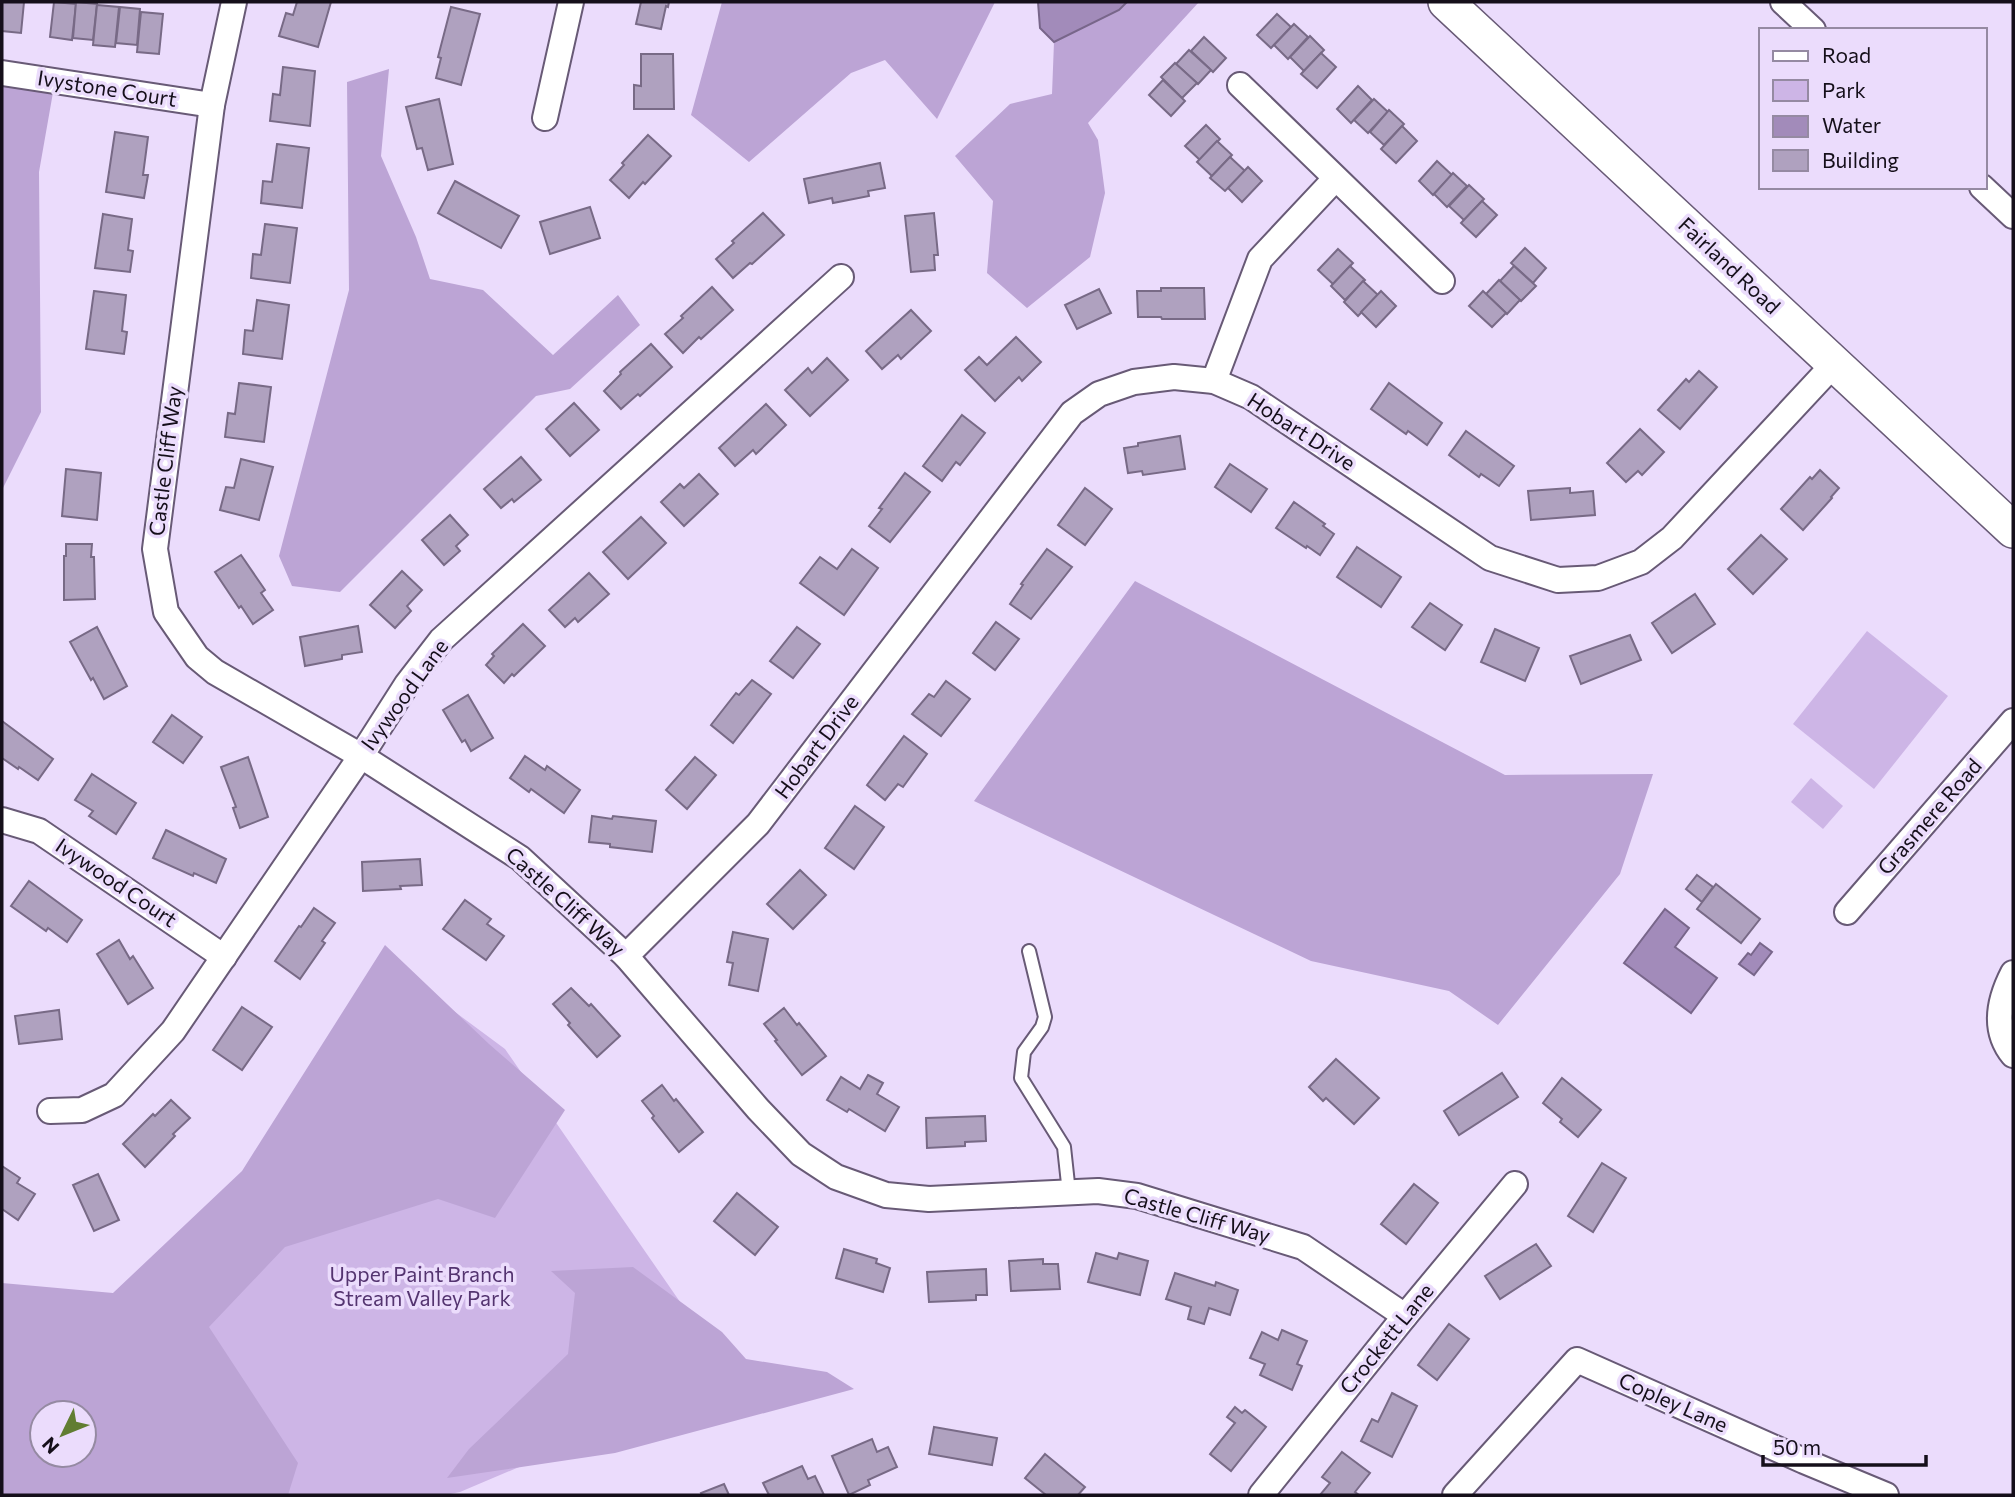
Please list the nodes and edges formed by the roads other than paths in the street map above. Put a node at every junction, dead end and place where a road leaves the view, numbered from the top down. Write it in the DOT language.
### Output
graph roads {
  1 [pos="234,2"];
  2 [pos="571,2"];
  3 [pos="1446,2"];
  4 [pos="1783,2"];
  5 [pos="1811,28"];
  6 [pos="2,73"];
  7 [pos="1240,85"];
  8 [pos="212,105"];
  9 [pos="544,118"];
  10 [pos="1335,179"];
  11 [pos="1984,189"];
  12 [pos="2013,216"];
  13 [pos="841,276"];
  14 [pos="1442,281"];
  15 [pos="1834,364"];
  16 [pos="1214,381"];
  17 [pos="2013,530"];
  18 [pos="2013,721"];
  19 [pos="361,756"];
  20 [pos="2,820"];
  21 [pos="1847,912"];
  22 [pos="1029,951"];
  23 [pos="626,956"];
  24 [pos="224,957"];
  25 [pos="2013,973"];
  26 [pos="2013,1055"];
  27 [pos="50,1111"];
  28 [pos="1516,1184"];
  29 [pos="1069,1193"];
  30 [pos="1405,1316"];
  31 [pos="1261,1495"];
  32 [pos="1455,1495"];
  33 [pos="1886,1495"];
  1 -- 8 [label="street, Castle Cliff Way"];
  2 -- 9 [label="street"];
  3 -- 15 [label="main road, Fairland Road"];
  4 -- 5 [label="street"];
  6 -- 8 [label="street, Ivystone Court"];
  7 -- 10 [label="street"];
  8 -- 19 [label="street, Castle Cliff Way"];
  10 -- 14 [label="street"];
  10 -- 16 [label="street"];
  11 -- 12 [label="street"];
  13 -- 19 [label="street, Ivywood Lane"];
  15 -- 16 [label="street, Hobart Drive"];
  15 -- 17 [label="main road, Fairland Road"];
  16 -- 23 [label="street, Hobart Drive"];
  18 -- 21 [label="street, Grasmere Road"];
  19 -- 23 [label="street, Castle Cliff Way"];
  19 -- 24 [label="street, Ivywood Lane"];
  20 -- 24 [label="street, Ivywood Court"];
  22 -- 29 [label="lane"];
  23 -- 29 [label="street, Castle Cliff Way"];
  24 -- 27 [label="street, Ivywood Lane"];
  25 -- 26 [label="street"];
  28 -- 30 [label="street, Crockett Lane"];
  29 -- 30 [label="street, Castle Cliff Way"];
  30 -- 31 [label="street, Crockett Lane"];
  32 -- 33 [label="street, Copley Lane"];
}
